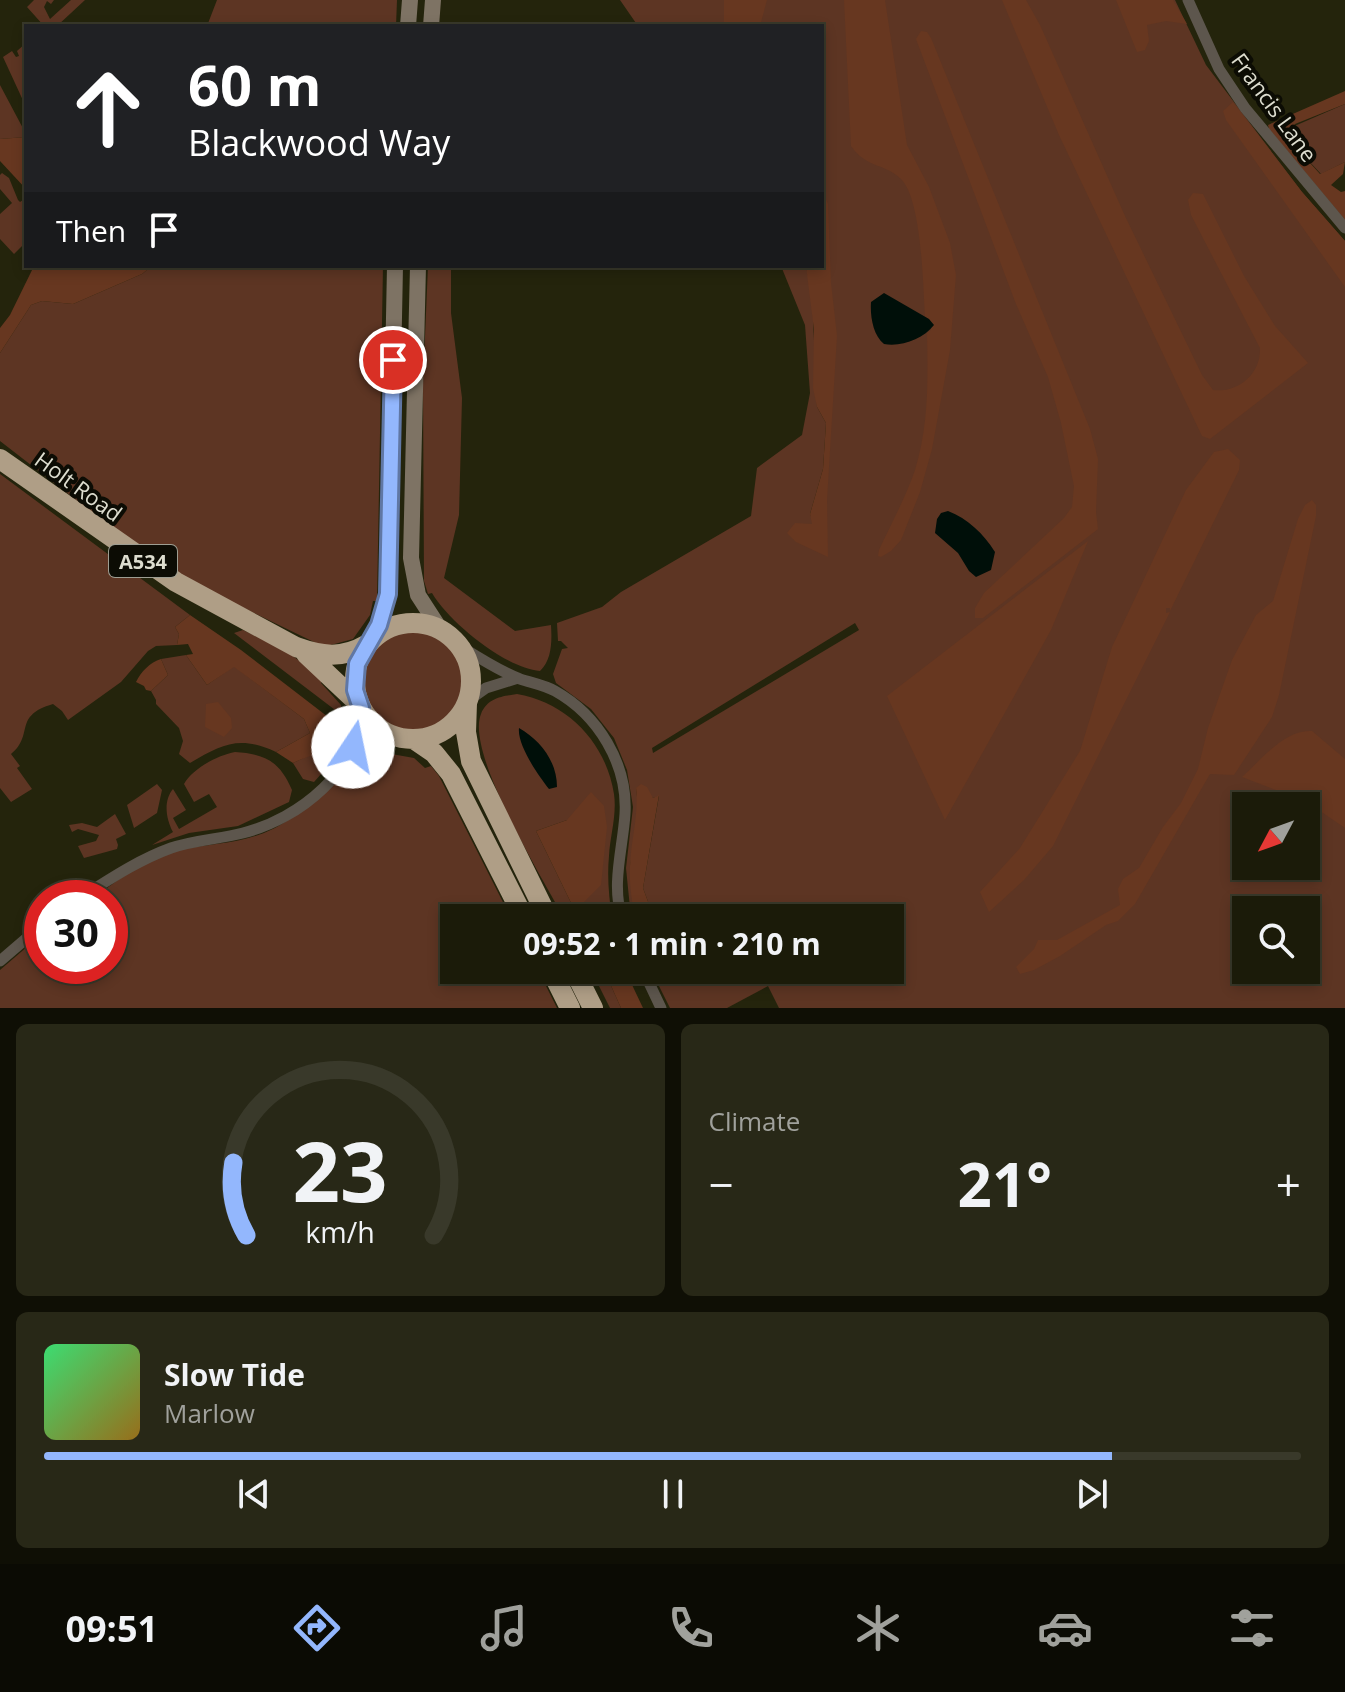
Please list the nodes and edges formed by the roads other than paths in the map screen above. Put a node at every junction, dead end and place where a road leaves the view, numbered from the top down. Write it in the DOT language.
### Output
graph roads {
  1 [pos="410,0"];
  2 [pos="433,0"];
  3 [pos="1188,0"];
  4 [pos="408,24"];
  5 [pos="431,24"];
  6 [pos="1345,228"];
  7 [pos="395,268"];
  8 [pos="418,268"];
  9 [pos="0,459"];
  10 [pos="440,629"];
  11 [pos="368,643"];
  12 [pos="460,646"];
  13 [pos="296,647"];
  14 [pos="518,678"];
  15 [pos="468,701"];
  16 [pos="360,706"];
  17 [pos="407,739"];
  18 [pos="345,760"];
  19 [pos="107,880"];
  20 [pos="517,904"];
  21 [pos="541,904"];
  22 [pos="620,904"];
  23 [pos="24,940"];
  24 [pos="0,961"];
  25 [pos="558,984"];
  26 [pos="581,984"];
  27 [pos="650,984"];
  28 [pos="570,1008"];
  29 [pos="593,1008"];
  30 [pos="661,1008"];
  1 -- 4 [label="street"];
  2 -- 5 [label="street"];
  3 -- 6 [label="street, Francis Lane"];
  7 -- 11 [label="street"];
  8 -- 10 [label="street"];
  9 -- 13 [label="highway, Holt Road / A534"];
  10 -- 11 [label="highway"];
  10 -- 12 [label="highway"];
  11 -- 13 [label="highway, Holt Road / A534"];
  11 -- 16 [label="highway"];
  12 -- 14 [label="street"];
  12 -- 15 [label="highway"];
  13 -- 16 [label="highway, Holt Road / A534"];
  14 -- 15 [label="street"];
  14 -- 22 [label="street"];
  15 -- 17 [label="highway"];
  15 -- 21 [label="highway"];
  16 -- 17 [label="highway"];
  16 -- 18 [label="street"];
  17 -- 18 [label="street"];
  17 -- 20 [label="highway"];
  18 -- 19 [label="street"];
  23 -- 24 [label="street"];
  25 -- 28 [label="highway"];
  26 -- 29 [label="highway"];
  27 -- 30 [label="street"];
}
